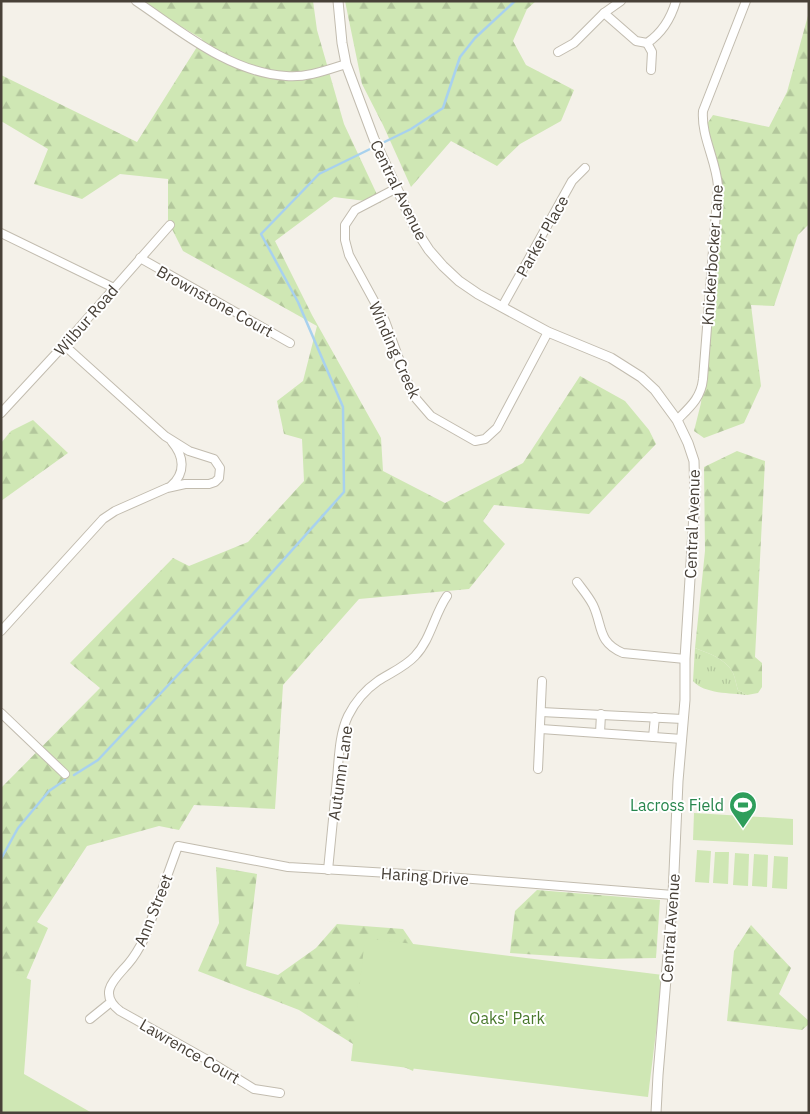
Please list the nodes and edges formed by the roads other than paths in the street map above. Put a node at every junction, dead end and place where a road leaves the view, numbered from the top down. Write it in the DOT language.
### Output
graph roads {
  1 [pos="136,1"];
  2 [pos="338,1"];
  3 [pos="621,1"];
  4 [pos="676,1"];
  5 [pos="746,1"];
  6 [pos="604,14"];
  7 [pos="647,43"];
  8 [pos="558,52"];
  9 [pos="346,64"];
  10 [pos="651,70"];
  11 [pos="585,168"];
  12 [pos="397,188"];
  13 [pos="170,225"];
  14 [pos="1,233"];
  15 [pos="140,258"];
  16 [pos="114,288"];
  17 [pos="502,307"];
  18 [pos="548,332"];
  19 [pos="290,343"];
  20 [pos="64,345"];
  21 [pos="1,413"];
  22 [pos="677,420"];
  23 [pos="165,436"];
  24 [pos="167,488"];
  25 [pos="577,582"];
  26 [pos="448,596"];
  27 [pos="1,630"];
  28 [pos="686,658"];
  29 [pos="542,681"];
  30 [pos="542,712"];
  31 [pos="1,713"];
  32 [pos="601,714"];
  33 [pos="655,717"];
  34 [pos="683,719"];
  35 [pos="541,729"];
  36 [pos="600,733"];
  37 [pos="653,737"];
  38 [pos="682,740"];
  39 [pos="538,769"];
  40 [pos="65,774"];
  41 [pos="178,846"];
  42 [pos="328,870"];
  43 [pos="673,895"];
  44 [pos="110,999"];
  45 [pos="90,1019"];
  46 [pos="280,1093"];
  47 [pos="656,1113"];
  1 -- 9 [label="street"];
  2 -- 9 [label="street, Central Avenue"];
  3 -- 6 [label="street"];
  4 -- 7 [label="street"];
  5 -- 22 [label="street, Knickerbocker Lane"];
  6 -- 7 [label="street"];
  6 -- 8 [label="street"];
  7 -- 10 [label="street"];
  9 -- 12 [label="street, Central Avenue"];
  11 -- 17 [label="street, Parker Place"];
  12 -- 17 [label="street, Central Avenue"];
  12 -- 18 [label="street, Winding Creek"];
  13 -- 15 [label="street, Wilbur Road"];
  14 -- 16 [label="street"];
  15 -- 16 [label="street, Wilbur Road"];
  15 -- 19 [label="street, Brownstone Court"];
  16 -- 20 [label="street, Wilbur Road"];
  17 -- 18 [label="street, Central Avenue"];
  18 -- 22 [label="street, Central Avenue"];
  20 -- 21 [label="street, Wilbur Road"];
  20 -- 23 [label="street"];
  22 -- 28 [label="street, Central Avenue"];
  23 -- 24 [label="street"];
  23 -- 24 [label="street"];
  24 -- 27 [label="street"];
  25 -- 28 [label="street"];
  26 -- 42 [label="street, Autumn Lane"];
  28 -- 34 [label="street, Central Avenue"];
  29 -- 30 [label="street"];
  30 -- 32 [label="street"];
  30 -- 35 [label="street"];
  31 -- 40 [label="street"];
  32 -- 33 [label="street"];
  32 -- 36 [label="street"];
  33 -- 34 [label="street"];
  33 -- 37 [label="street"];
  34 -- 38 [label="street, Central Avenue"];
  35 -- 36 [label="street"];
  35 -- 39 [label="street"];
  36 -- 37 [label="street"];
  37 -- 38 [label="street"];
  38 -- 43 [label="street, Central Avenue"];
  41 -- 42 [label="street, Haring Drive"];
  41 -- 44 [label="street, Ann Street"];
  42 -- 43 [label="street, Haring Drive"];
  43 -- 47 [label="street, Central Avenue"];
  44 -- 45 [label="street"];
  44 -- 46 [label="street, Lawrence Court"];
}
